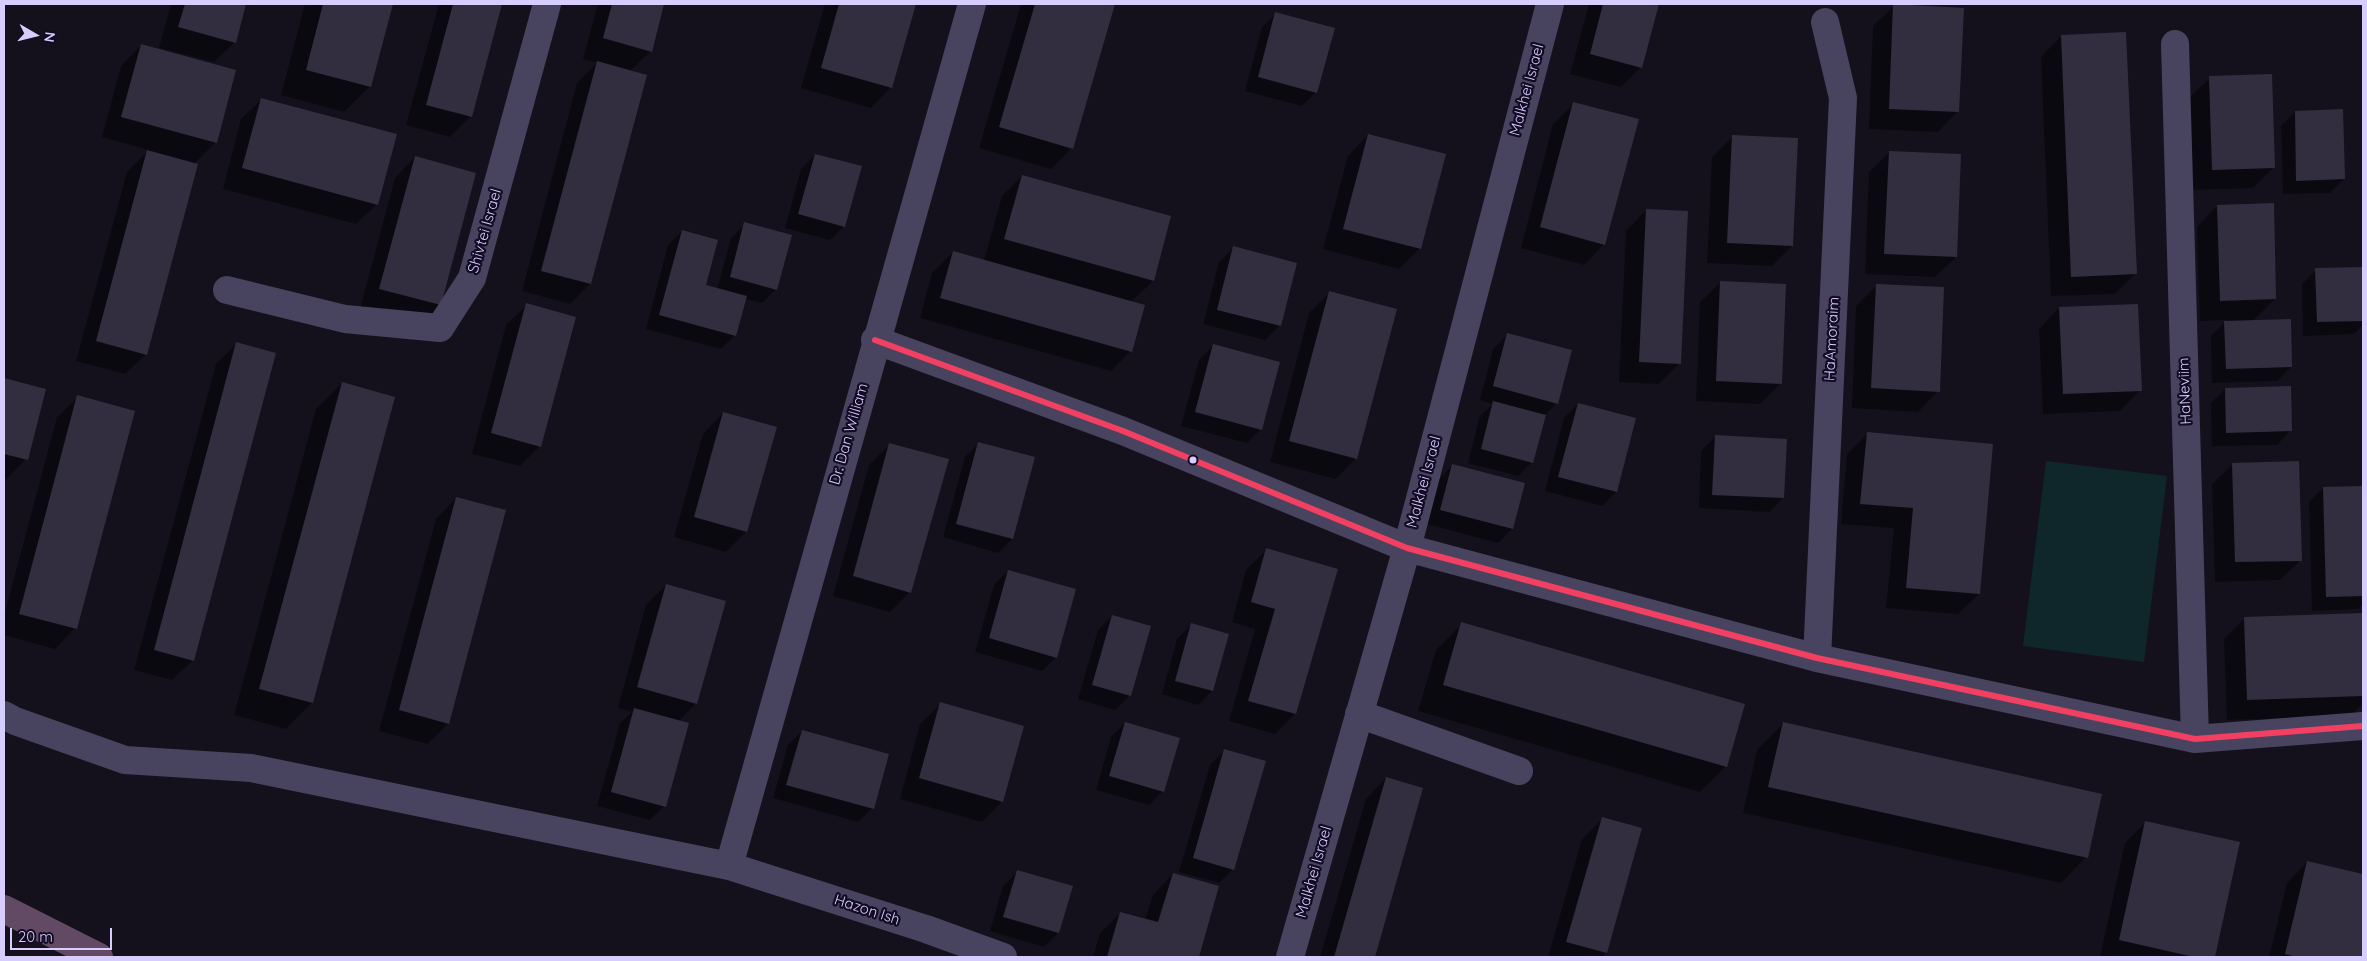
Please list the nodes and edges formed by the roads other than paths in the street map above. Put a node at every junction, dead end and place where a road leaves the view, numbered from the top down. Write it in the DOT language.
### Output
graph roads {
  1 [pos="547,4"];
  2 [pos="972,4"];
  3 [pos="1550,4"];
  4 [pos="1825,22"];
  5 [pos="2175,44"];
  6 [pos="227,290"];
  7 [pos="875,340"];
  8 [pos="1407,548"];
  9 [pos="1817,658"];
  10 [pos="1359,714"];
  11 [pos="4,715"];
  12 [pos="2363,726"];
  13 [pos="2195,739"];
  14 [pos="1519,770"];
  15 [pos="729,866"];
  16 [pos="4,909"];
  17 [pos="99,957"];
  18 [pos="1003,957"];
  19 [pos="1290,957"];
  1 -- 6 [label="street, Shivtei Israel"];
  2 -- 7 [label="street, Dr. Dan William"];
  3 -- 8 [label="street, Malkhei Israel"];
  4 -- 9 [label="street, HaAmoraim"];
  5 -- 13 [label="street, HaNeviim"];
  7 -- 8 [label="street"];
  7 -- 15 [label="street, Dr. Dan William"];
  8 -- 9 [label="street"];
  8 -- 10 [label="street, Malkhei Israel"];
  9 -- 13 [label="street"];
  10 -- 14 [label="street"];
  10 -- 19 [label="street, Malkhei Israel"];
  11 -- 15 [label="street, Hazon Ish"];
  12 -- 13 [label="street"];
  15 -- 18 [label="street, Hazon Ish"];
  16 -- 17 [label="highway"];
}
